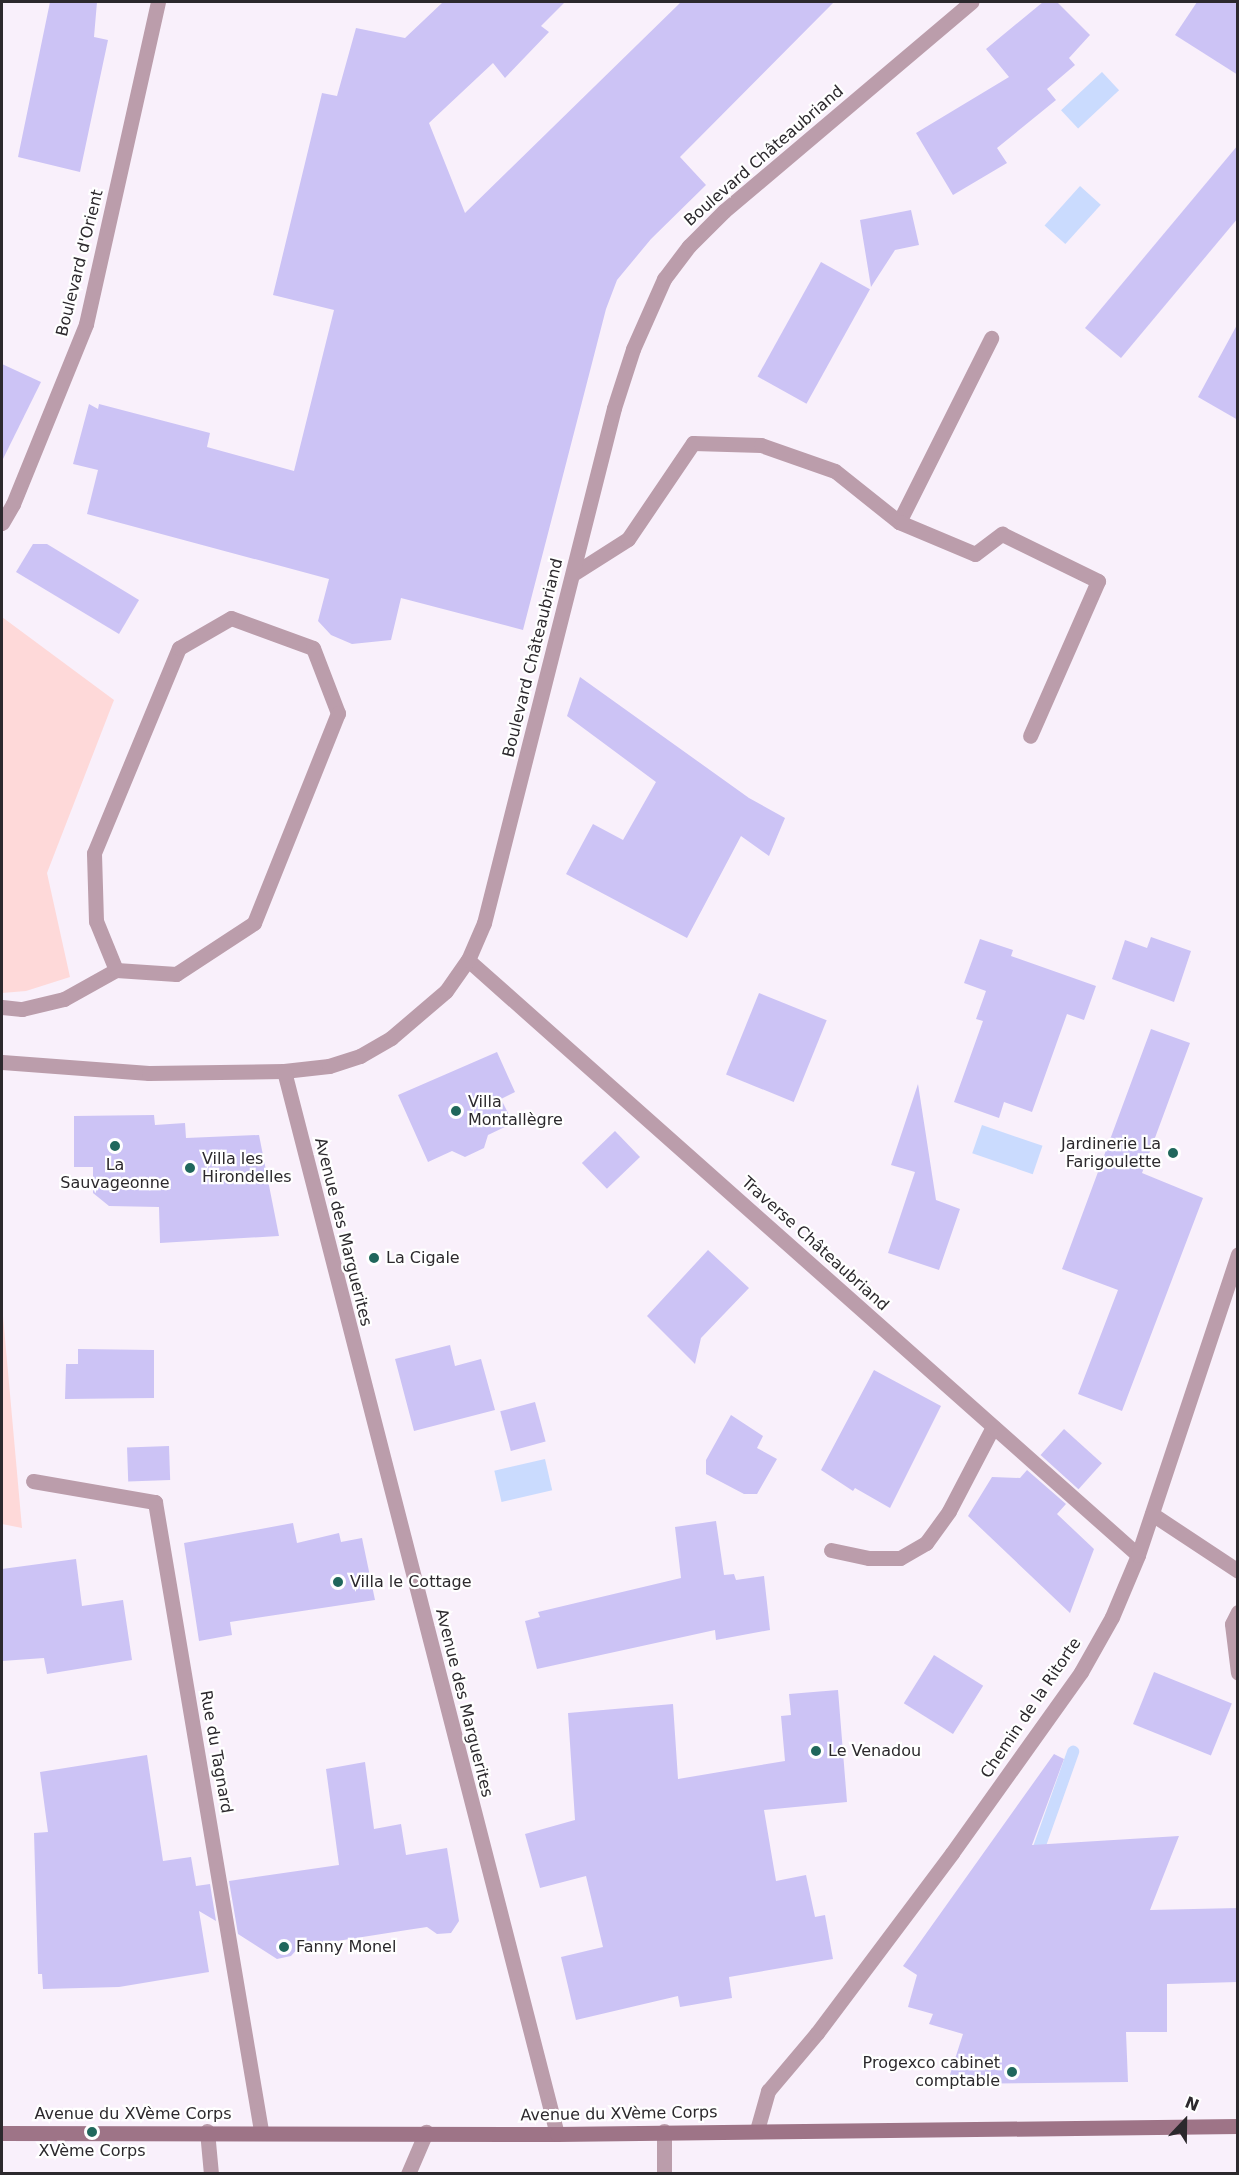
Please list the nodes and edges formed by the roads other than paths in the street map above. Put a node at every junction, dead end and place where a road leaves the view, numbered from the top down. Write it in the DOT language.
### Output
graph roads {
  1 [pos="158,2"];
  2 [pos="971,2"];
  3 [pos="991,338"];
  4 [pos="899,522"];
  5 [pos="2,523"];
  6 [pos="573,574"];
  7 [pos="1030,736"];
  8 [pos="468,960"];
  9 [pos="116,970"];
  10 [pos="2,1007"];
  11 [pos="2,1062"];
  12 [pos="284,1071"];
  13 [pos="1238,1254"];
  14 [pos="993,1427"];
  15 [pos="33,1481"];
  16 [pos="1152,1514"];
  17 [pos="831,1550"];
  18 [pos="1138,1555"];
  19 [pos="1238,1571"];
  20 [pos="1238,1612"];
  21 [pos="1238,1673"];
  22 [pos="1238,2126"];
  23 [pos="757,2130"];
  24 [pos="207,2131"];
  25 [pos="261,2131"];
  26 [pos="664,2131"];
  27 [pos="426,2132"];
  28 [pos="2,2133"];
  29 [pos="557,2134"];
  30 [pos="212,2174"];
  31 [pos="408,2174"];
  32 [pos="664,2174"];
  1 -- 5 [label="street, Boulevard d'Orient"];
  2 -- 6 [label="street, Boulevard Châteaubriand"];
  3 -- 4 [label="street"];
  4 -- 6 [label="street"];
  4 -- 7 [label="street"];
  6 -- 8 [label="street, Boulevard Châteaubriand"];
  8 -- 12 [label="street, Boulevard Châteaubriand"];
  8 -- 14 [label="street, Traverse Châteaubriand"];
  9 -- 9 [label="street"];
  9 -- 10 [label="street"];
  11 -- 12 [label="street, Boulevard Châteaubriand"];
  12 -- 29 [label="street, Avenue des Marguerites"];
  13 -- 16 [label="street, Chemin de la Ritorte"];
  14 -- 17 [label="street"];
  14 -- 18 [label="street, Traverse Châteaubriand"];
  15 -- 25 [label="street, Rue du Tagnard"];
  16 -- 18 [label="street, Chemin de la Ritorte"];
  16 -- 19 [label="street"];
  18 -- 23 [label="street, Chemin de la Ritorte"];
  20 -- 21 [label="street"];
  22 -- 23 [label="main road, Avenue du XVème Corps"];
  23 -- 26 [label="main road, Avenue du XVème Corps"];
  24 -- 25 [label="main road, Avenue du XVème Corps"];
  24 -- 28 [label="main road, Avenue du XVème Corps"];
  24 -- 30 [label="street"];
  25 -- 27 [label="main road, Avenue du XVème Corps"];
  26 -- 29 [label="main road, Avenue du XVème Corps"];
  26 -- 32 [label="street"];
  27 -- 29 [label="main road, Avenue du XVème Corps"];
  27 -- 31 [label="street"];
}
